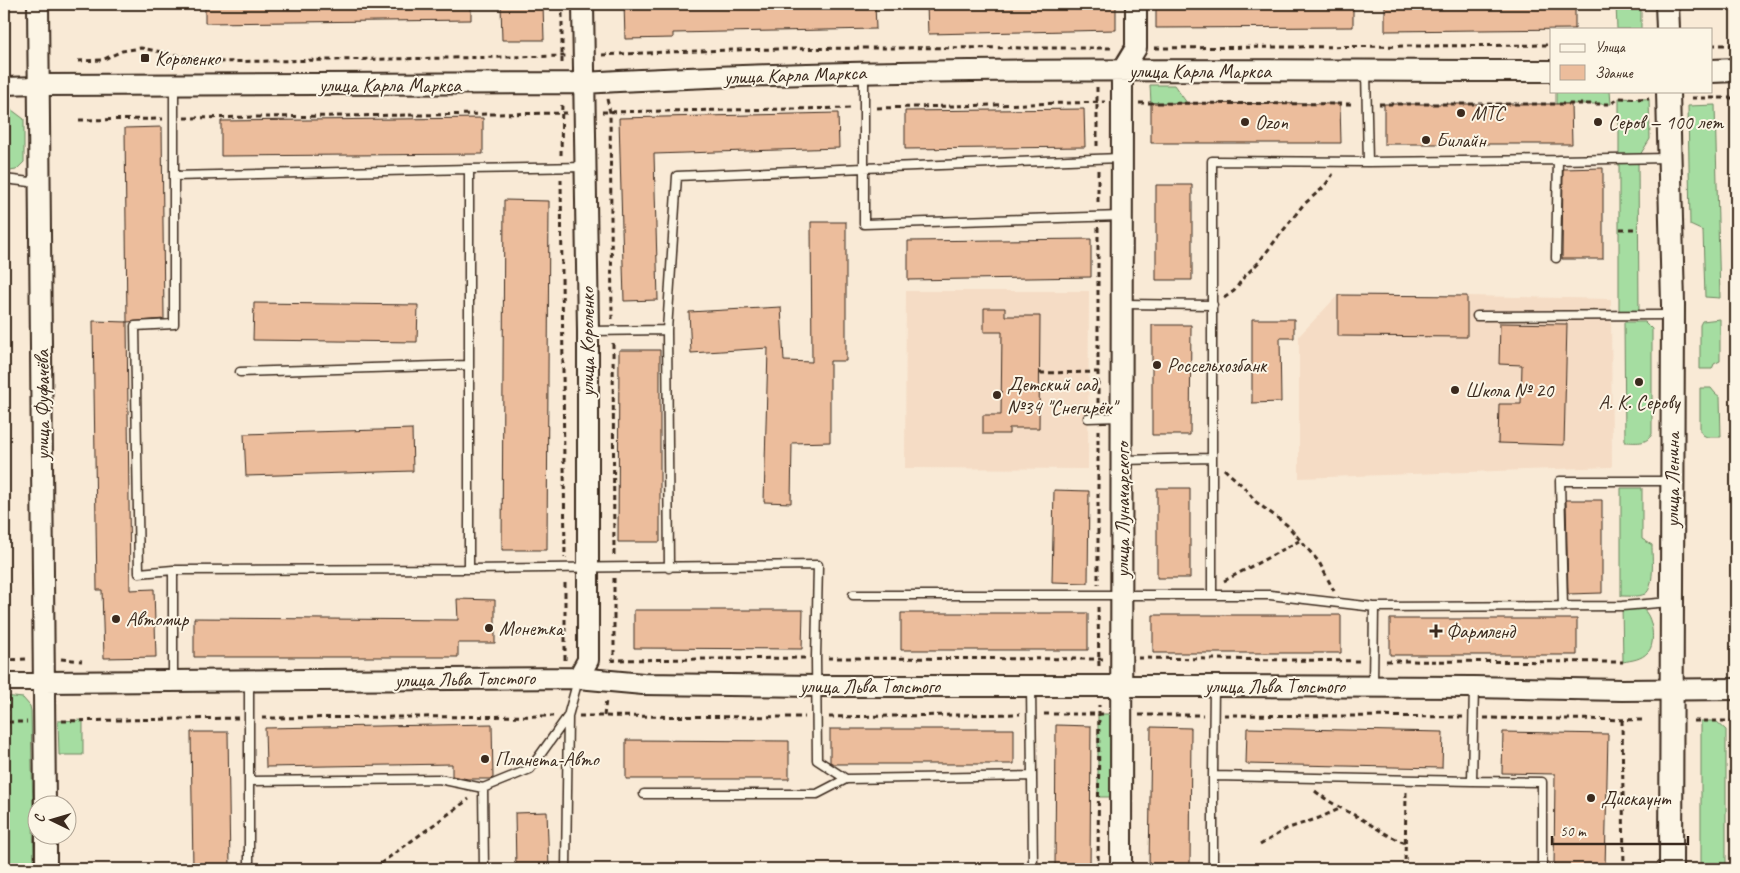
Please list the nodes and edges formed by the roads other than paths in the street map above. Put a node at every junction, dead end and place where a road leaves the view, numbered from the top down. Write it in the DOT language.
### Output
graph roads {
  1 [pos="38,4"];
  2 [pos="583,4"];
  3 [pos="1136,4"];
  4 [pos="1667,4"];
  5 [pos="1668,28"];
  6 [pos="1712,70"];
  7 [pos="1736,70"];
  8 [pos="1122,71"];
  9 [pos="1366,71"];
  10 [pos="1550,71"];
  11 [pos="864,73"];
  12 [pos="593,83"];
  13 [pos="174,84"];
  14 [pos="4,86"];
  15 [pos="39,86"];
  16 [pos="1659,95"];
  17 [pos="1122,158"];
  18 [pos="1670,158"];
  19 [pos="1558,160"];
  20 [pos="1368,162"];
  21 [pos="585,167"];
  22 [pos="864,168"];
  23 [pos="469,169"];
  24 [pos="174,176"];
  25 [pos="4,179"];
  26 [pos="41,183"];
  27 [pos="1122,216"];
  28 [pos="1556,258"];
  29 [pos="1122,304"];
  30 [pos="1213,305"];
  31 [pos="1672,315"];
  32 [pos="1477,316"];
  33 [pos="667,330"];
  34 [pos="588,331"];
  35 [pos="469,365"];
  36 [pos="240,372"];
  37 [pos="1122,417"];
  38 [pos="1088,418"];
  39 [pos="1212,458"];
  40 [pos="1122,460"];
  41 [pos="1672,481"];
  42 [pos="669,568"];
  43 [pos="469,569"];
  44 [pos="587,569"];
  45 [pos="173,570"];
  46 [pos="1122,595"];
  47 [pos="1212,595"];
  48 [pos="853,596"];
  49 [pos="1672,602"];
  50 [pos="1374,607"];
  51 [pos="1563,607"];
  52 [pos="578,678"];
  53 [pos="173,681"];
  54 [pos="7,682"];
  55 [pos="44,682"];
  56 [pos="249,682"];
  57 [pos="816,686"];
  58 [pos="1031,686"];
  59 [pos="1122,686"];
  60 [pos="1214,686"];
  61 [pos="1374,687"];
  62 [pos="1474,687"];
  63 [pos="1672,690"];
  64 [pos="1736,690"];
  65 [pos="568,716"];
  66 [pos="1032,776"];
  67 [pos="1213,776"];
  68 [pos="846,779"];
  69 [pos="250,781"];
  70 [pos="1472,781"];
  71 [pos="483,788"];
  72 [pos="644,794"];
  73 [pos="45,796"];
  74 [pos="46,846"];
  75 [pos="46,869"];
  76 [pos="248,869"];
  77 [pos="484,869"];
  78 [pos="566,869"];
  79 [pos="1032,869"];
  80 [pos="1122,869"];
  81 [pos="1212,869"];
  82 [pos="1542,869"];
  83 [pos="1672,869"];
  1 -- 15 [label="street, улица Фуфачёва"];
  2 -- 12 [label="street, улица Короленко"];
  3 -- 8 [label="street"];
  4 -- 5 [label="main road"];
  6 -- 7 [label="main road"];
  8 -- 9 [label="street, улица Карла Маркса"];
  8 -- 11 [label="street, улица Карла Маркса"];
  8 -- 17 [label="street, улица Луначарского"];
  9 -- 10 [label="street, улица Карла Маркса"];
  9 -- 20 [label="lane"];
  11 -- 12 [label="street, улица Карла Маркса"];
  11 -- 22 [label="lane"];
  12 -- 13 [label="street, улица Карла Маркса"];
  12 -- 21 [label="street, улица Короленко"];
  13 -- 15 [label="street, улица Карла Маркса"];
  13 -- 24 [label="lane"];
  14 -- 15 [label="street"];
  15 -- 26 [label="street, улица Фуфачёва"];
  16 -- 18 [label="main road, улица Ленина"];
  17 -- 22 [label="lane"];
  17 -- 27 [label="street, улица Луначарского"];
  18 -- 19 [label="lane"];
  18 -- 31 [label="main road, улица Ленина"];
  19 -- 20 [label="lane"];
  19 -- 28 [label="lane"];
  20 -- 30 [label="lane"];
  21 -- 23 [label="lane"];
  21 -- 34 [label="street, улица Короленко"];
  22 -- 27 [label="lane"];
  22 -- 33 [label="lane"];
  23 -- 24 [label="lane"];
  23 -- 35 [label="lane"];
  24 -- 45 [label="lane"];
  25 -- 26 [label="lane"];
  26 -- 55 [label="street, улица Фуфачёва"];
  27 -- 29 [label="street, улица Луначарского"];
  29 -- 30 [label="lane"];
  29 -- 37 [label="street, улица Луначарского"];
  30 -- 39 [label="lane"];
  31 -- 32 [label="lane"];
  31 -- 41 [label="main road, улица Ленина"];
  33 -- 34 [label="lane"];
  33 -- 42 [label="lane"];
  34 -- 44 [label="street, улица Короленко"];
  35 -- 36 [label="lane"];
  35 -- 43 [label="lane"];
  37 -- 38 [label="lane"];
  37 -- 40 [label="street, улица Луначарского"];
  39 -- 40 [label="lane"];
  39 -- 47 [label="lane"];
  40 -- 46 [label="street, улица Луначарского"];
  41 -- 49 [label="main road, улица Ленина"];
  41 -- 51 [label="lane"];
  42 -- 44 [label="lane"];
  42 -- 57 [label="lane"];
  43 -- 44 [label="lane"];
  43 -- 45 [label="lane"];
  44 -- 52 [label="street, улица Короленко"];
  45 -- 53 [label="lane"];
  46 -- 47 [label="lane"];
  46 -- 48 [label="lane"];
  46 -- 59 [label="street, улица Луначарского"];
  47 -- 50 [label="lane"];
  49 -- 51 [label="lane"];
  49 -- 63 [label="main road, улица Ленина"];
  50 -- 51 [label="lane"];
  50 -- 61 [label="lane"];
  52 -- 56 [label="street, улица Льва Толстого"];
  52 -- 57 [label="street, улица Льва Толстого"];
  52 -- 65 [label="lane"];
  53 -- 55 [label="street, улица Льва Толстого"];
  53 -- 56 [label="street, улица Льва Толстого"];
  54 -- 55 [label="street, улица Льва Толстого"];
  55 -- 73 [label="street, улица Фуфачёва"];
  56 -- 69 [label="lane"];
  57 -- 58 [label="street, улица Льва Толстого"];
  57 -- 68 [label="lane"];
  58 -- 59 [label="street, улица Льва Толстого"];
  58 -- 66 [label="lane"];
  59 -- 60 [label="street, улица Льва Толстого"];
  59 -- 80 [label="street, улица Луначарского"];
  60 -- 61 [label="street, улица Льва Толстого"];
  60 -- 67 [label="lane"];
  61 -- 62 [label="street, улица Льва Толстого"];
  62 -- 63 [label="street, улица Льва Толстого"];
  62 -- 70 [label="lane"];
  63 -- 64 [label="street, улица Льва Толстого"];
  63 -- 83 [label="main road, улица Ленина"];
  65 -- 71 [label="lane"];
  65 -- 78 [label="lane"];
  66 -- 68 [label="lane"];
  66 -- 79 [label="lane"];
  67 -- 70 [label="lane"];
  67 -- 81 [label="lane"];
  68 -- 72 [label="lane"];
  69 -- 71 [label="lane"];
  69 -- 76 [label="lane"];
  70 -- 82 [label="lane"];
  71 -- 77 [label="lane"];
  74 -- 75 [label="street"];
}
